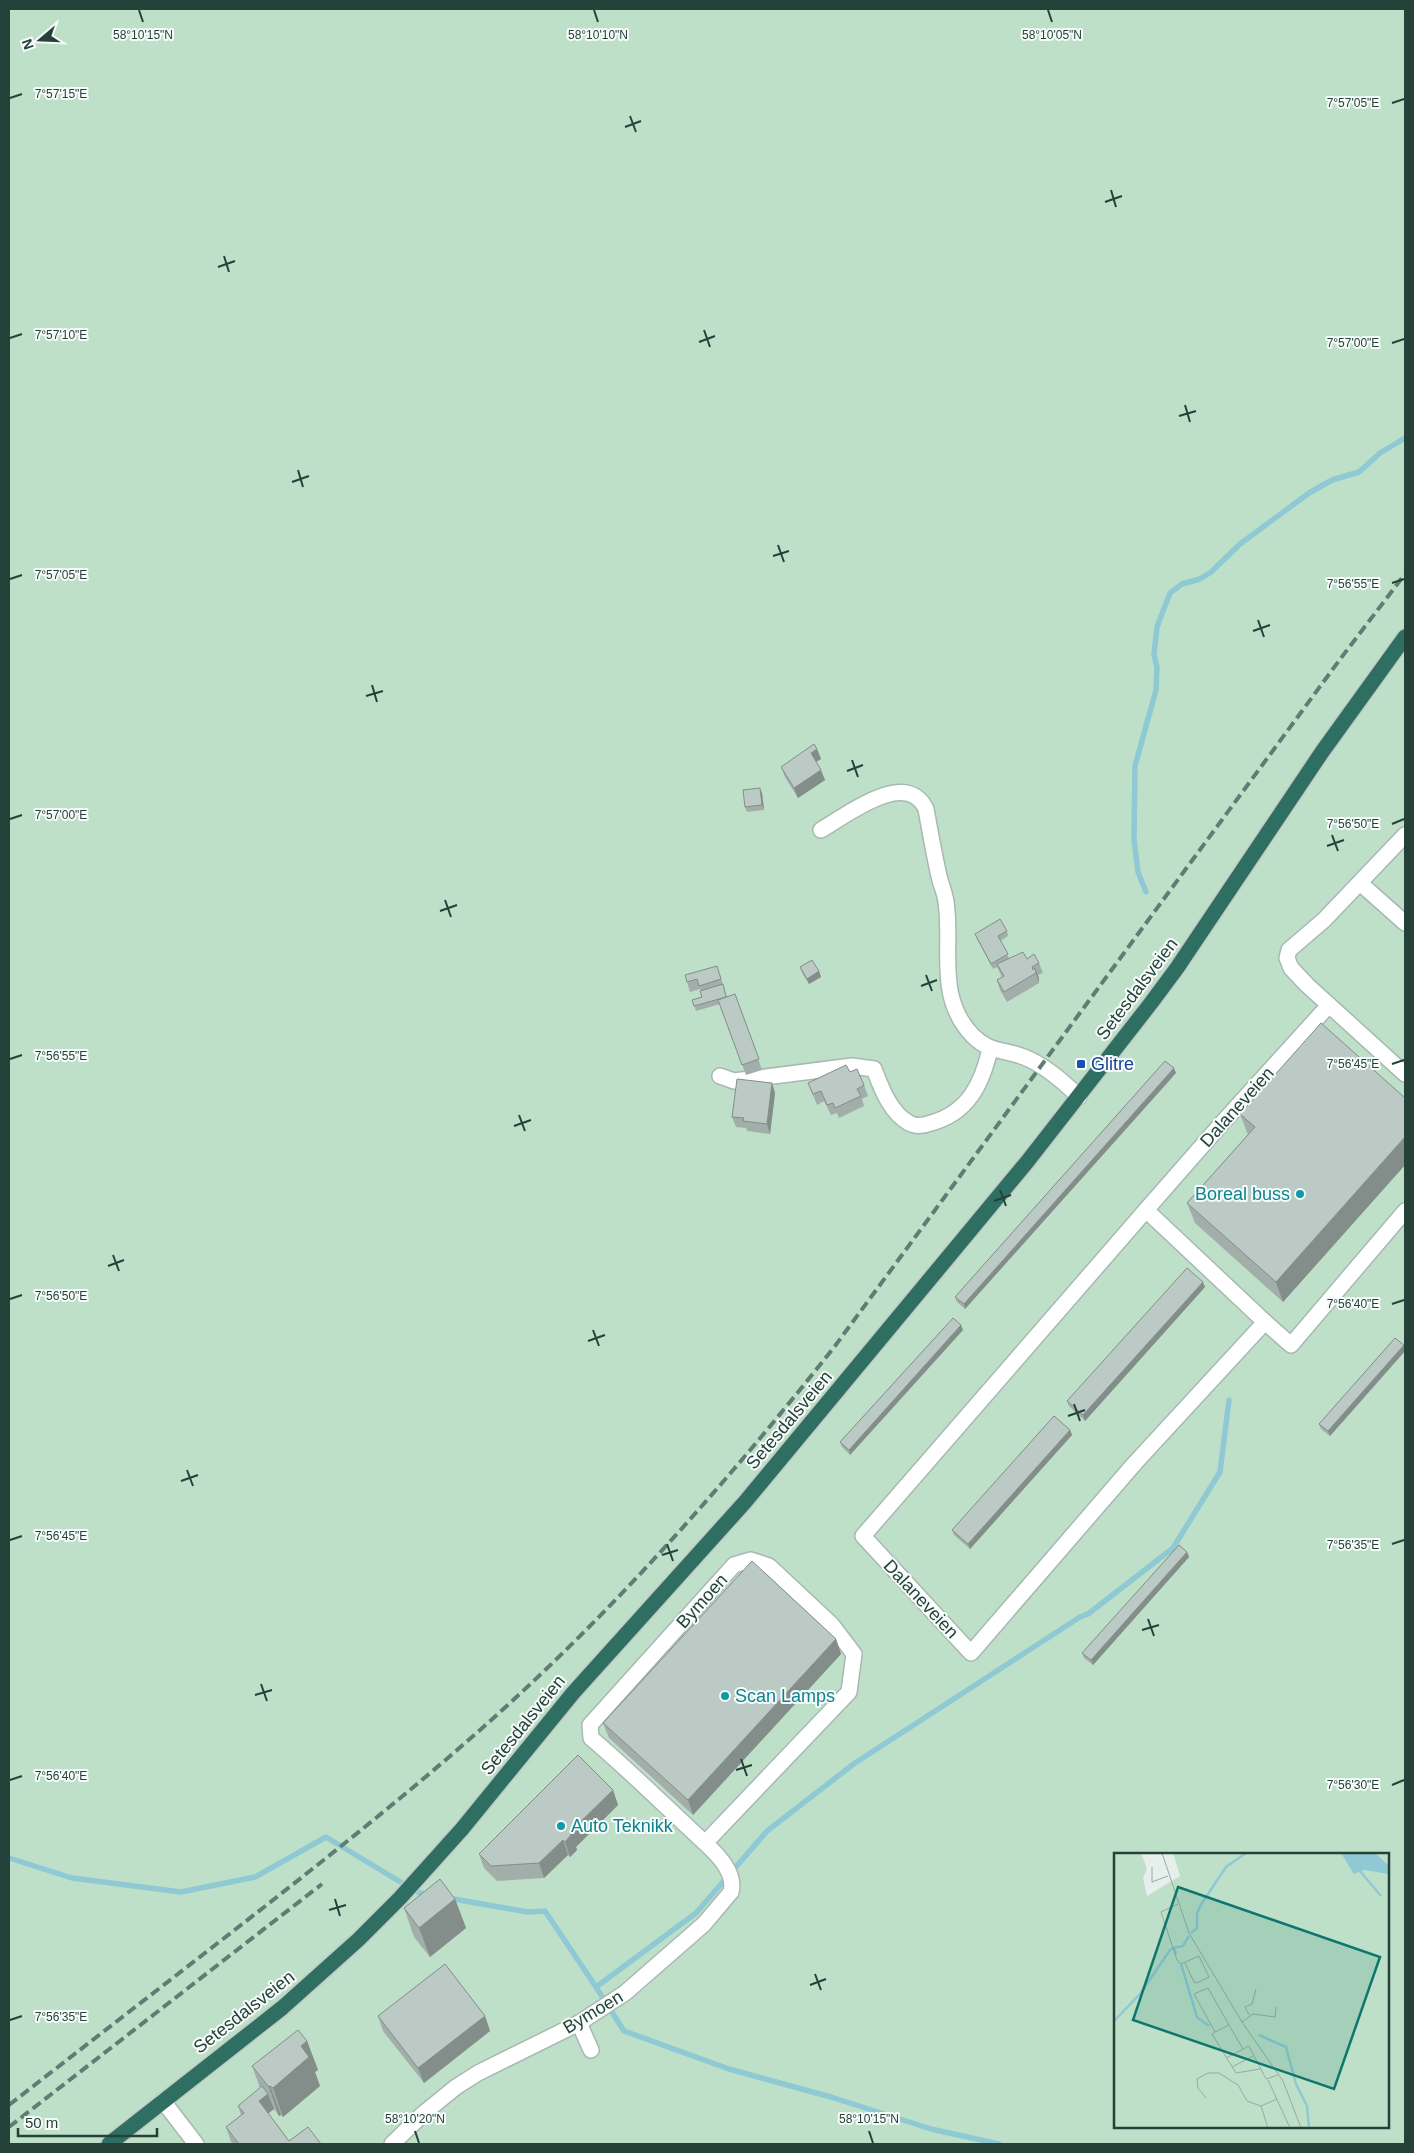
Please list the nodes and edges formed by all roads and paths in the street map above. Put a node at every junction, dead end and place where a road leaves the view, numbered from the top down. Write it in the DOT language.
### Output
graph roads {
  1 [pos="1405,637"];
  2 [pos="822,830"];
  3 [pos="1405,835"];
  4 [pos="1360,883"];
  5 [pos="1405,923"];
  6 [pos="1329,1005"];
  7 [pos="990,1049"];
  8 [pos="1405,1074"];
  9 [pos="720,1076"];
  10 [pos="1079,1097"];
  11 [pos="1146,1210"];
  12 [pos="1405,1211"];
  13 [pos="1265,1322"];
  14 [pos="704,1843"];
  15 [pos="579,2023"];
  16 [pos="591,2050"];
  17 [pos="163,2101"];
  18 [pos="109,2144"];
  19 [pos="196,2144"];
  20 [pos="392,2144"];
  1 -- 10 [label="highway, Setesdalsveien"];
  2 -- 7 [label="lane"];
  3 -- 4 [label="lane"];
  4 -- 5 [label="lane"];
  4 -- 6 [label="lane"];
  6 -- 8 [label="lane"];
  6 -- 11 [label="lane, Dalaneveien"];
  7 -- 9 [label="lane"];
  7 -- 10 [label="lane"];
  10 -- 17 [label="highway, Setesdalsveien"];
  11 -- 13 [label="lane"];
  11 -- 13 [label="lane, Dalaneveien"];
  12 -- 13 [label="lane"];
  14 -- 14 [label="lane, Bymoen"];
  14 -- 15 [label="lane, Bymoen"];
  15 -- 16 [label="lane"];
  15 -- 20 [label="lane, Bymoen"];
  17 -- 18 [label="highway, Setesdalsveien"];
  17 -- 19 [label="lane"];
}
